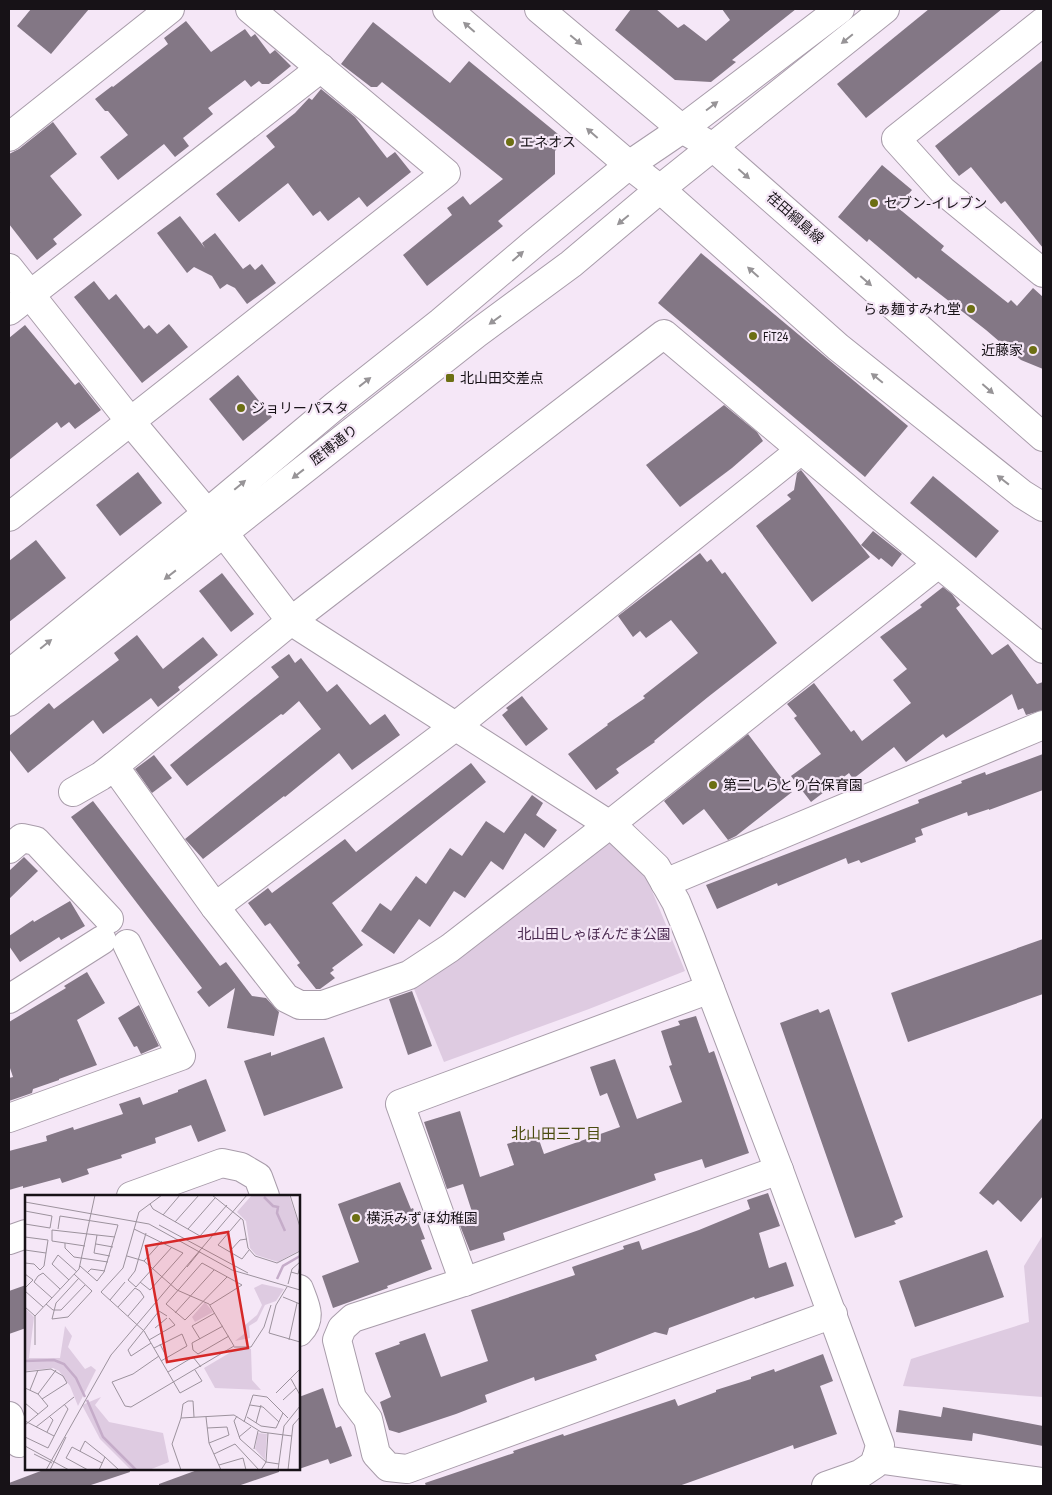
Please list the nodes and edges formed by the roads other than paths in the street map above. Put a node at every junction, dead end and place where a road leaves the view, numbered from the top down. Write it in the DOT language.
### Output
graph roads {
  1 [pos="170,9"];
  2 [pos="250,9"];
  3 [pos="447,9"];
  4 [pos="539,9"];
  5 [pos="840,9"];
  6 [pos="885,9"];
  7 [pos="1043,22"];
  8 [pos="321,68"];
  9 [pos="682,129"];
  10 [pos="9,137"];
  11 [pos="713,147"];
  12 [pos="629,165"];
  13 [pos="660,189"];
  14 [pos="1038,261"];
  15 [pos="9,268"];
  16 [pos="30,294"];
  17 [pos="9,311"];
  18 [pos="130,421"];
  19 [pos="1043,437"];
  20 [pos="801,450"];
  21 [pos="1043,508"];
  22 [pos="9,517"];
  23 [pos="215,523"];
  24 [pos="938,564"];
  25 [pos="291,621"];
  26 [pos="1043,649"];
  27 [pos="9,674"];
  28 [pos="9,702"];
  29 [pos="456,726"];
  30 [pos="1043,726"];
  31 [pos="114,766"];
  32 [pos="73,792"];
  33 [pos="610,825"];
  34 [pos="9,849"];
  35 [pos="665,883"];
  36 [pos="215,907"];
  37 [pos="113,935"];
  38 [pos="710,989"];
  39 [pos="9,999"];
  40 [pos="9,1118"];
  41 [pos="779,1170"];
  42 [pos="134,1195"];
  43 [pos="265,1195"];
  44 [pos="25,1234"];
  45 [pos="9,1240"];
  46 [pos="464,1282"];
  47 [pos="300,1292"];
  48 [pos="833,1314"];
  49 [pos="300,1331"];
  50 [pos="9,1416"];
  51 [pos="18,1443"];
  52 [pos="876,1459"];
  53 [pos="1043,1482"];
  54 [pos="826,1486"];
  1 -- 10 [label="street"];
  2 -- 8 [label="street"];
  12 -- 3 [label="street, one-way"];
  4 -- 9 [label="street, 荏田綱島線, one-way"];
  9 -- 5 [label="street, 歴博通り, one-way"];
  6 -- 11 [label="street, 歴博通り, one-way"];
  7 -- 14 [label="street"];
  8 -- 16 [label="street"];
  8 -- 18 [label="street"];
  9 -- 11 [label="street, 荏田綱島線"];
  9 -- 12 [label="street, 歴博通り"];
  11 -- 13 [label="street, 歴博通り"];
  11 -- 19 [label="street, 荏田綱島線, one-way"];
  12 -- 13 [label="street"];
  23 -- 12 [label="street, 歴博通り, one-way"];
  21 -- 13 [label="street, one-way"];
  13 -- 23 [label="street, 歴博通り, one-way"];
  15 -- 16 [label="street"];
  16 -- 17 [label="street"];
  16 -- 18 [label="street"];
  18 -- 22 [label="street"];
  18 -- 23 [label="street"];
  20 -- 24 [label="street"];
  20 -- 25 [label="street"];
  20 -- 29 [label="street"];
  23 -- 25 [label="street"];
  27 -- 23 [label="street, 歴博通り, one-way"];
  23 -- 28 [label="street, 歴博通り, one-way"];
  24 -- 26 [label="street"];
  24 -- 33 [label="street"];
  25 -- 29 [label="street"];
  25 -- 31 [label="street"];
  29 -- 33 [label="street"];
  29 -- 36 [label="street"];
  30 -- 35 [label="street"];
  31 -- 32 [label="street"];
  31 -- 36 [label="street"];
  33 -- 35 [label="street"];
  33 -- 36 [label="street"];
  34 -- 37 [label="street"];
  35 -- 38 [label="street"];
  37 -- 39 [label="street"];
  37 -- 40 [label="street"];
  38 -- 41 [label="street"];
  38 -- 46 [label="street"];
  41 -- 46 [label="street"];
  41 -- 48 [label="street"];
  42 -- 43 [label="street"];
  44 -- 45 [label="street"];
  46 -- 48 [label="street"];
  47 -- 49 [label="street"];
  48 -- 52 [label="street"];
  50 -- 51 [label="street"];
  52 -- 53 [label="street"];
  52 -- 54 [label="street"];
}
